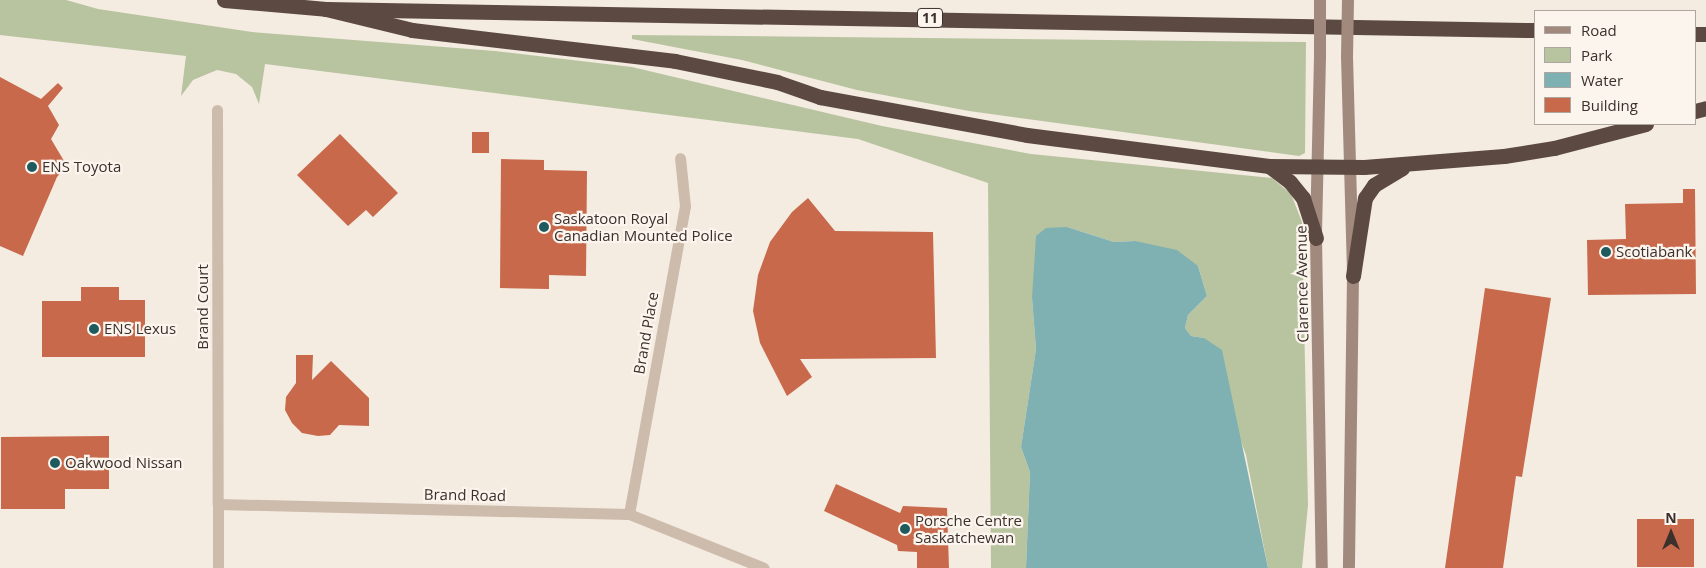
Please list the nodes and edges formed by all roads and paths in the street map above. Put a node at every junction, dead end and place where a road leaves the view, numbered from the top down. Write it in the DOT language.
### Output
graph roads {
  1 [pos="224,0"];
  2 [pos="1320,0"];
  3 [pos="1348,0"];
  4 [pos="326,9"];
  5 [pos="1534,30"];
  6 [pos="217,110"];
  7 [pos="1642,125"];
  8 [pos="680,158"];
  9 [pos="1419,163"];
  10 [pos="1270,166"];
  11 [pos="1319,166"];
  12 [pos="1350,167"];
  13 [pos="1316,238"];
  14 [pos="1353,276"];
  15 [pos="218,504"];
  16 [pos="629,514"];
  17 [pos="218,568"];
  18 [pos="764,568"];
  19 [pos="1322,568"];
  20 [pos="1349,568"];
  1 -- 4 [label="highway, 11"];
  2 -- 11 [label="main road, Clarence Avenue, bridge"];
  3 -- 12 [label="main road, bridge"];
  4 -- 5 [label="highway, 11"];
  4 -- 10 [label="highway"];
  6 -- 15 [label="street, Brand Court"];
  7 -- 9 [label="highway"];
  8 -- 16 [label="street, Brand Place"];
  9 -- 12 [label="highway"];
  9 -- 14 [label="highway"];
  10 -- 11 [label="highway"];
  10 -- 13 [label="highway"];
  11 -- 12 [label="highway"];
  11 -- 13 [label="main road, Clarence Avenue"];
  12 -- 14 [label="main road"];
  13 -- 19 [label="main road, Clarence Avenue"];
  14 -- 20 [label="main road"];
  15 -- 16 [label="street, Brand Road"];
  15 -- 17 [label="street"];
  16 -- 18 [label="street, Brand Road"];
}
